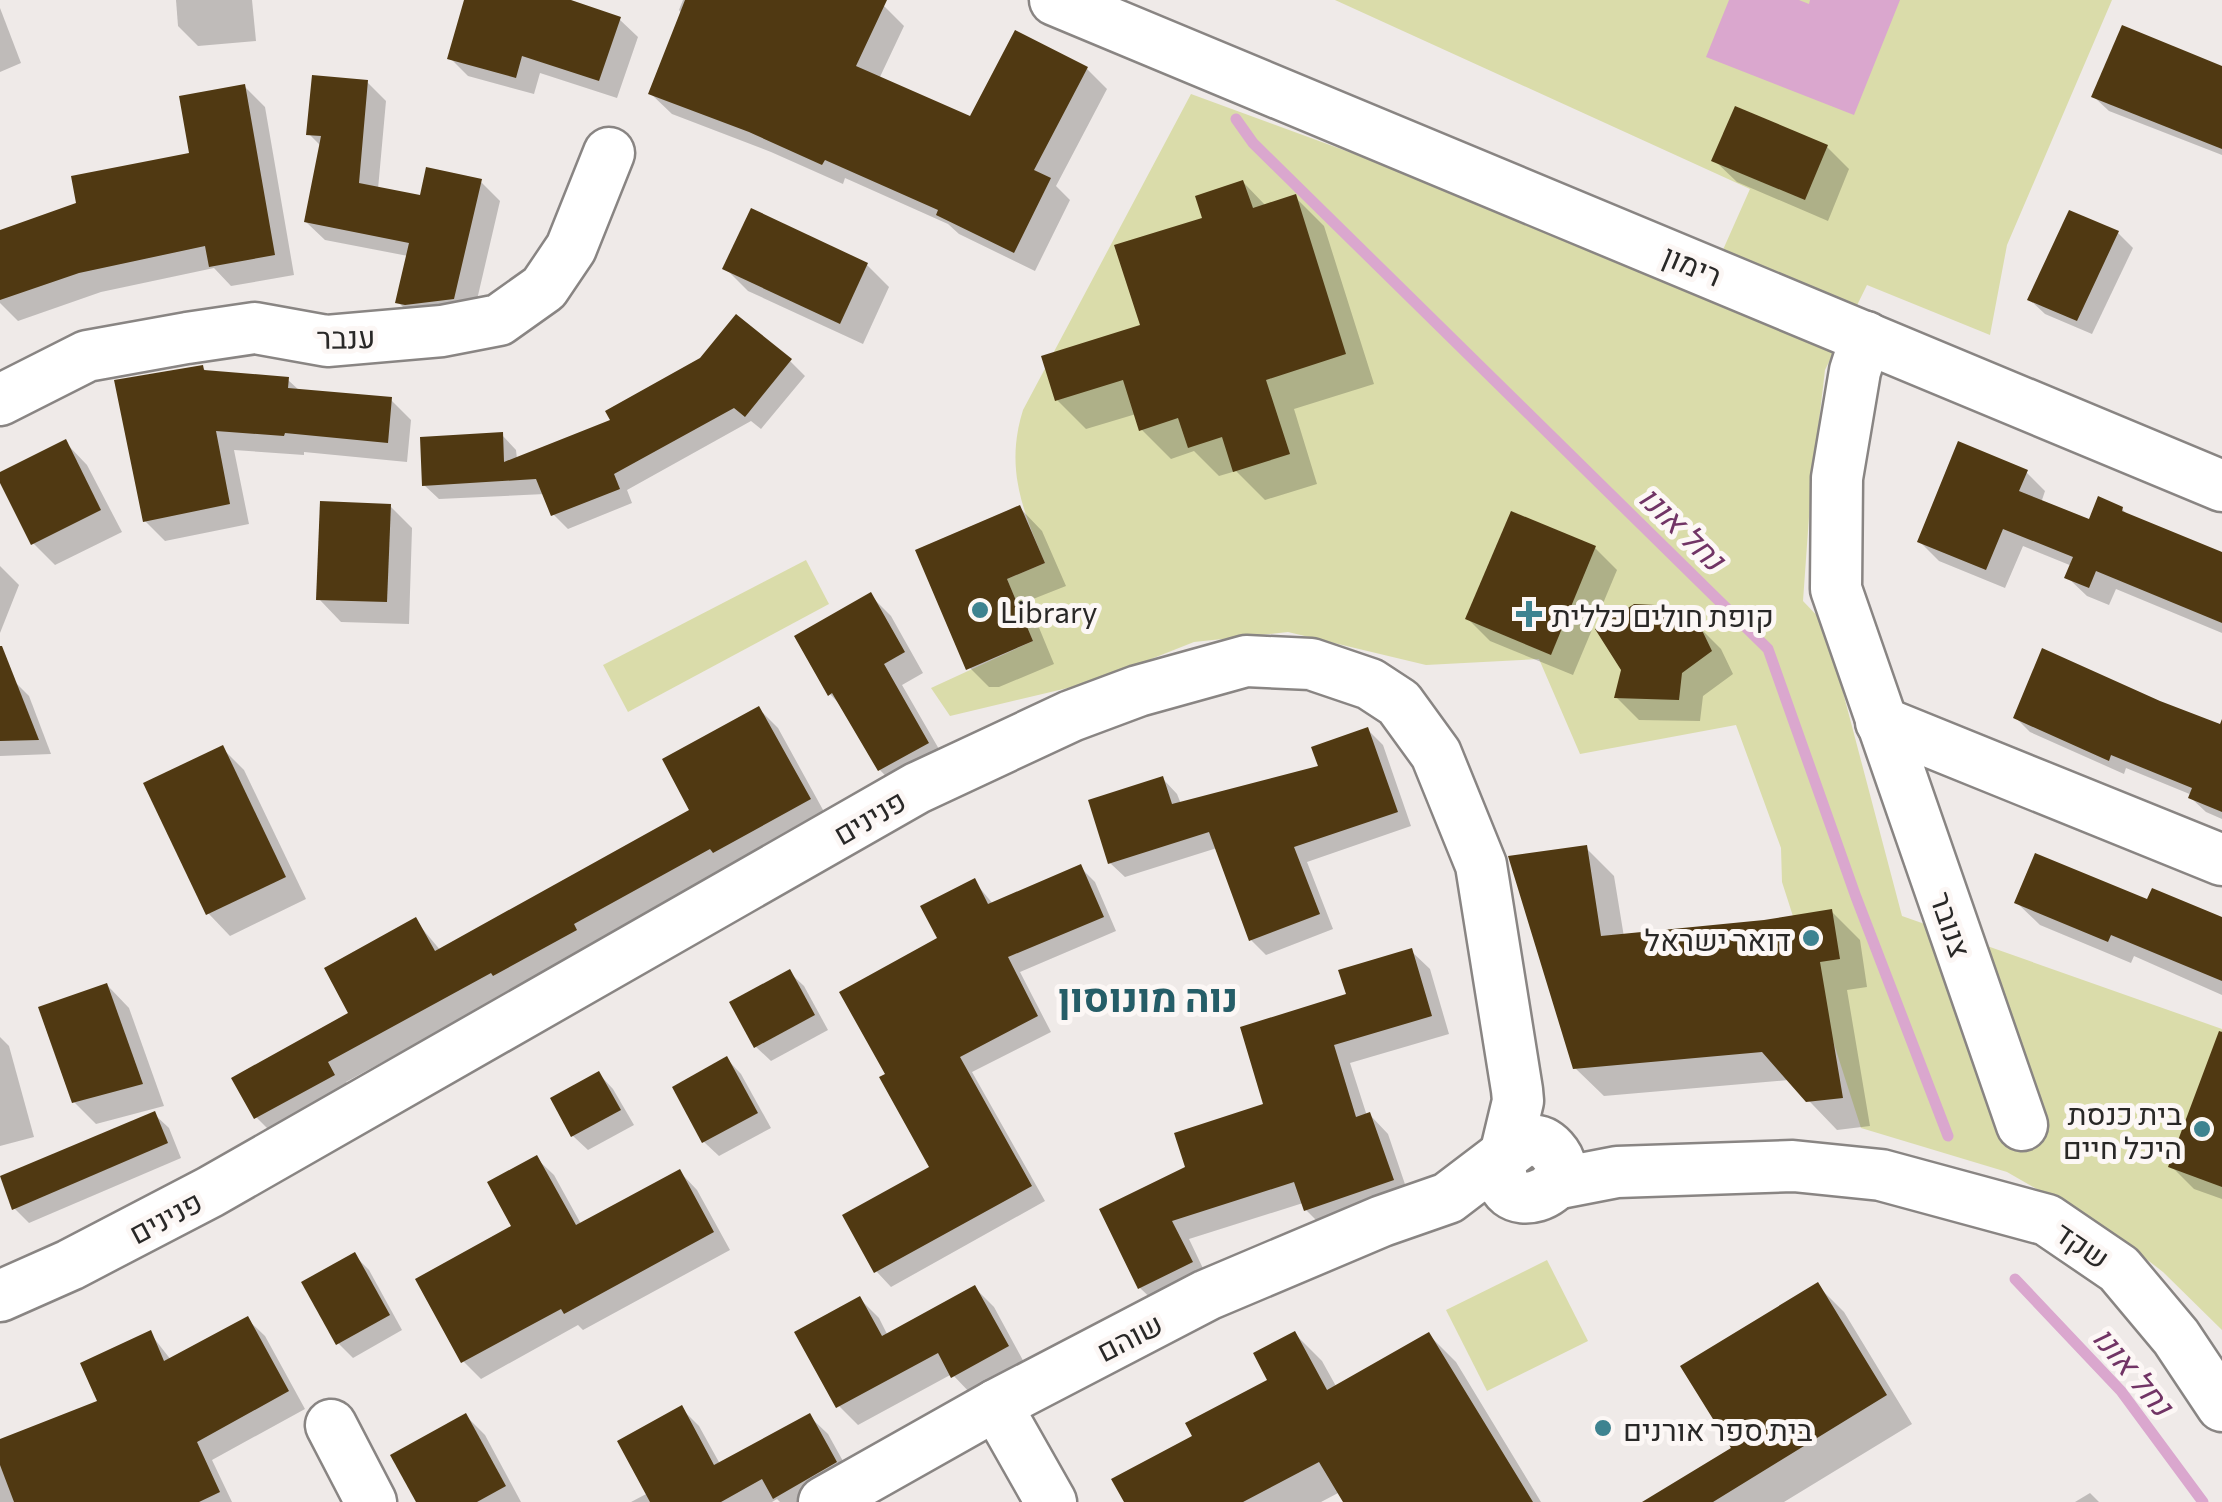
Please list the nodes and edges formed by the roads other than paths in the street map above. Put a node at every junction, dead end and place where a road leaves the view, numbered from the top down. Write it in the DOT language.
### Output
graph roads {
  1 [pos="1054,0"];
  2 [pos="609,153"];
  3 [pos="1866,337"];
  4 [pos="0,400"];
  5 [pos="2222,486"];
  6 [pos="1881,722"];
  7 [pos="2222,860"];
  8 [pos="2022,1125"];
  9 [pos="1527,1154"];
  10 [pos="1881,1175"];
  11 [pos="0,1296"];
  12 [pos="996,1405"];
  13 [pos="2222,1406"];
  14 [pos="331,1425"];
  15 [pos="371,1502"];
  16 [pos="824,1502"];
  17 [pos="1050,1502"];
  1 -- 3 [label="street, רימון"];
  2 -- 4 [label="street, ענבר"];
  3 -- 5 [label="street, רימון"];
  3 -- 6 [label="street, צנובר"];
  6 -- 7 [label="street"];
  6 -- 8 [label="street, צנובר"];
  9 -- 10 [label="street, שוהם"];
  9 -- 11 [label="street, פנינים"];
  9 -- 12 [label="street, שוהם"];
  10 -- 13 [label="street, שקד"];
  12 -- 16 [label="street, שוהם"];
  12 -- 17 [label="street"];
  14 -- 15 [label="street"];
}
